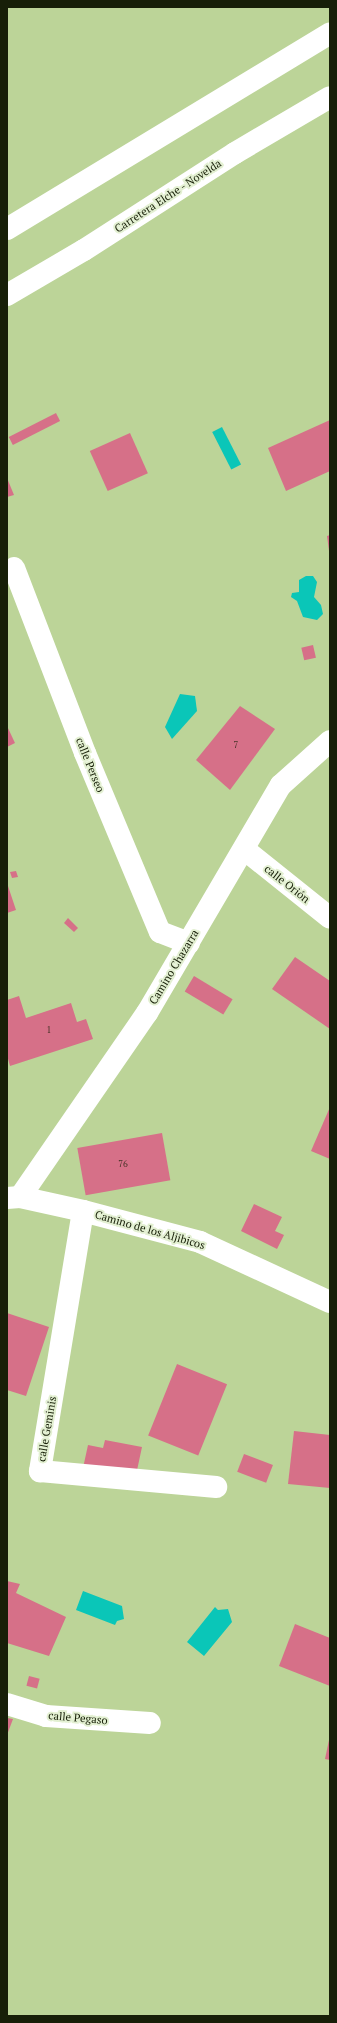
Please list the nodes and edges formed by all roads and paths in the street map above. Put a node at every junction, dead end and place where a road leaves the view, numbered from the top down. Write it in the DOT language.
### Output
graph roads {
  1 [pos="330,33"];
  2 [pos="330,97"];
  3 [pos="7,229"];
  4 [pos="7,295"];
  5 [pos="14,568"];
  6 [pos="330,741"];
  7 [pos="244,849"];
  8 [pos="330,918"];
  9 [pos="188,943"];
  10 [pos="14,1197"];
  11 [pos="83,1211"];
  12 [pos="330,1302"];
  13 [pos="216,1487"];
  14 [pos="7,1704"];
  15 [pos="150,1723"];
  1 -- 3 [label="street"];
  2 -- 4 [label="street, Carretera Elche - Novelda"];
  5 -- 9 [label="street, calle Perseo"];
  6 -- 7 [label="street, Camino Chazarra"];
  7 -- 8 [label="street, calle Orión"];
  7 -- 9 [label="street, Camino Chazarra"];
  9 -- 10 [label="street, Camino Chazarra"];
  10 -- 11 [label="street, Camino de los Aljibicos"];
  11 -- 12 [label="street, Camino de los Aljibicos"];
  11 -- 13 [label="street, calle Geminis"];
  14 -- 15 [label="street, calle Pegaso"];
}
